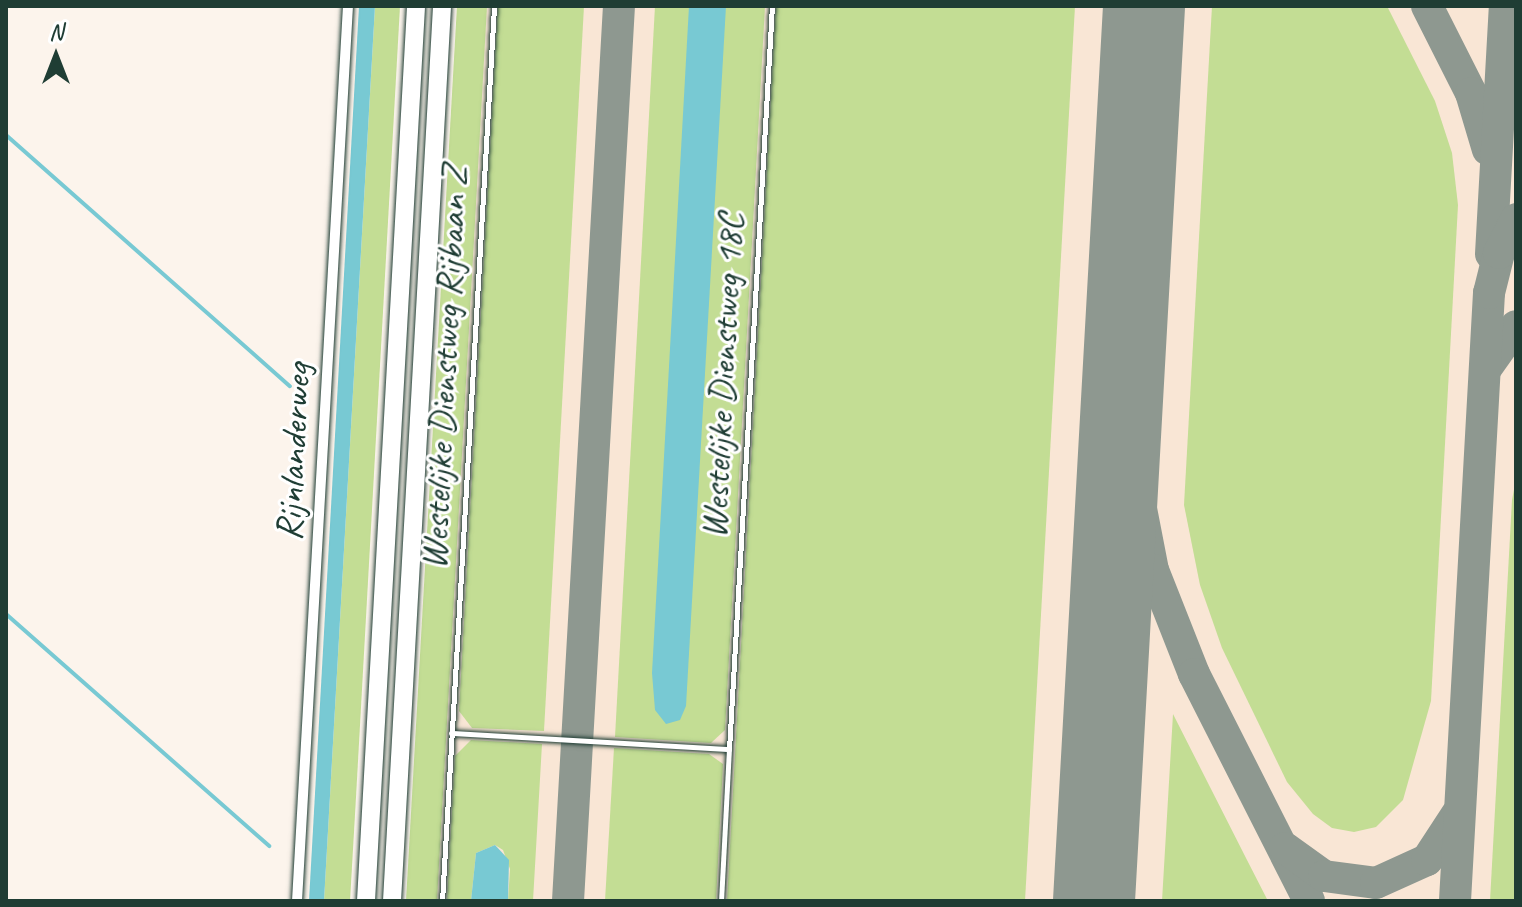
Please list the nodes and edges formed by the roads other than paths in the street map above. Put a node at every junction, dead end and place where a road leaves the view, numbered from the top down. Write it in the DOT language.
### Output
graph roads {
  1 [pos="348,6"];
  2 [pos="416,6"];
  3 [pos="442,6"];
  4 [pos="494,6"];
  5 [pos="772,6"];
  6 [pos="451,733"];
  7 [pos="729,749"];
  8 [pos="297,901"];
  9 [pos="366,901"];
  10 [pos="392,901"];
  11 [pos="442,901"];
  12 [pos="721,901"];
  1 -- 8 [label="street, Rijnlanderweg"];
  2 -- 9 [label="highway"];
  3 -- 10 [label="highway"];
  4 -- 6 [label="lane, Westelijke Dienstweg Rijbaan Z"];
  5 -- 7 [label="lane, Westelijke Dienstweg 18C"];
  6 -- 7 [label="lane"];
  6 -- 11 [label="lane, Westelijke Dienstweg Rijbaan Z"];
  7 -- 12 [label="lane, Westelijke Dienstweg 18C"];
}
